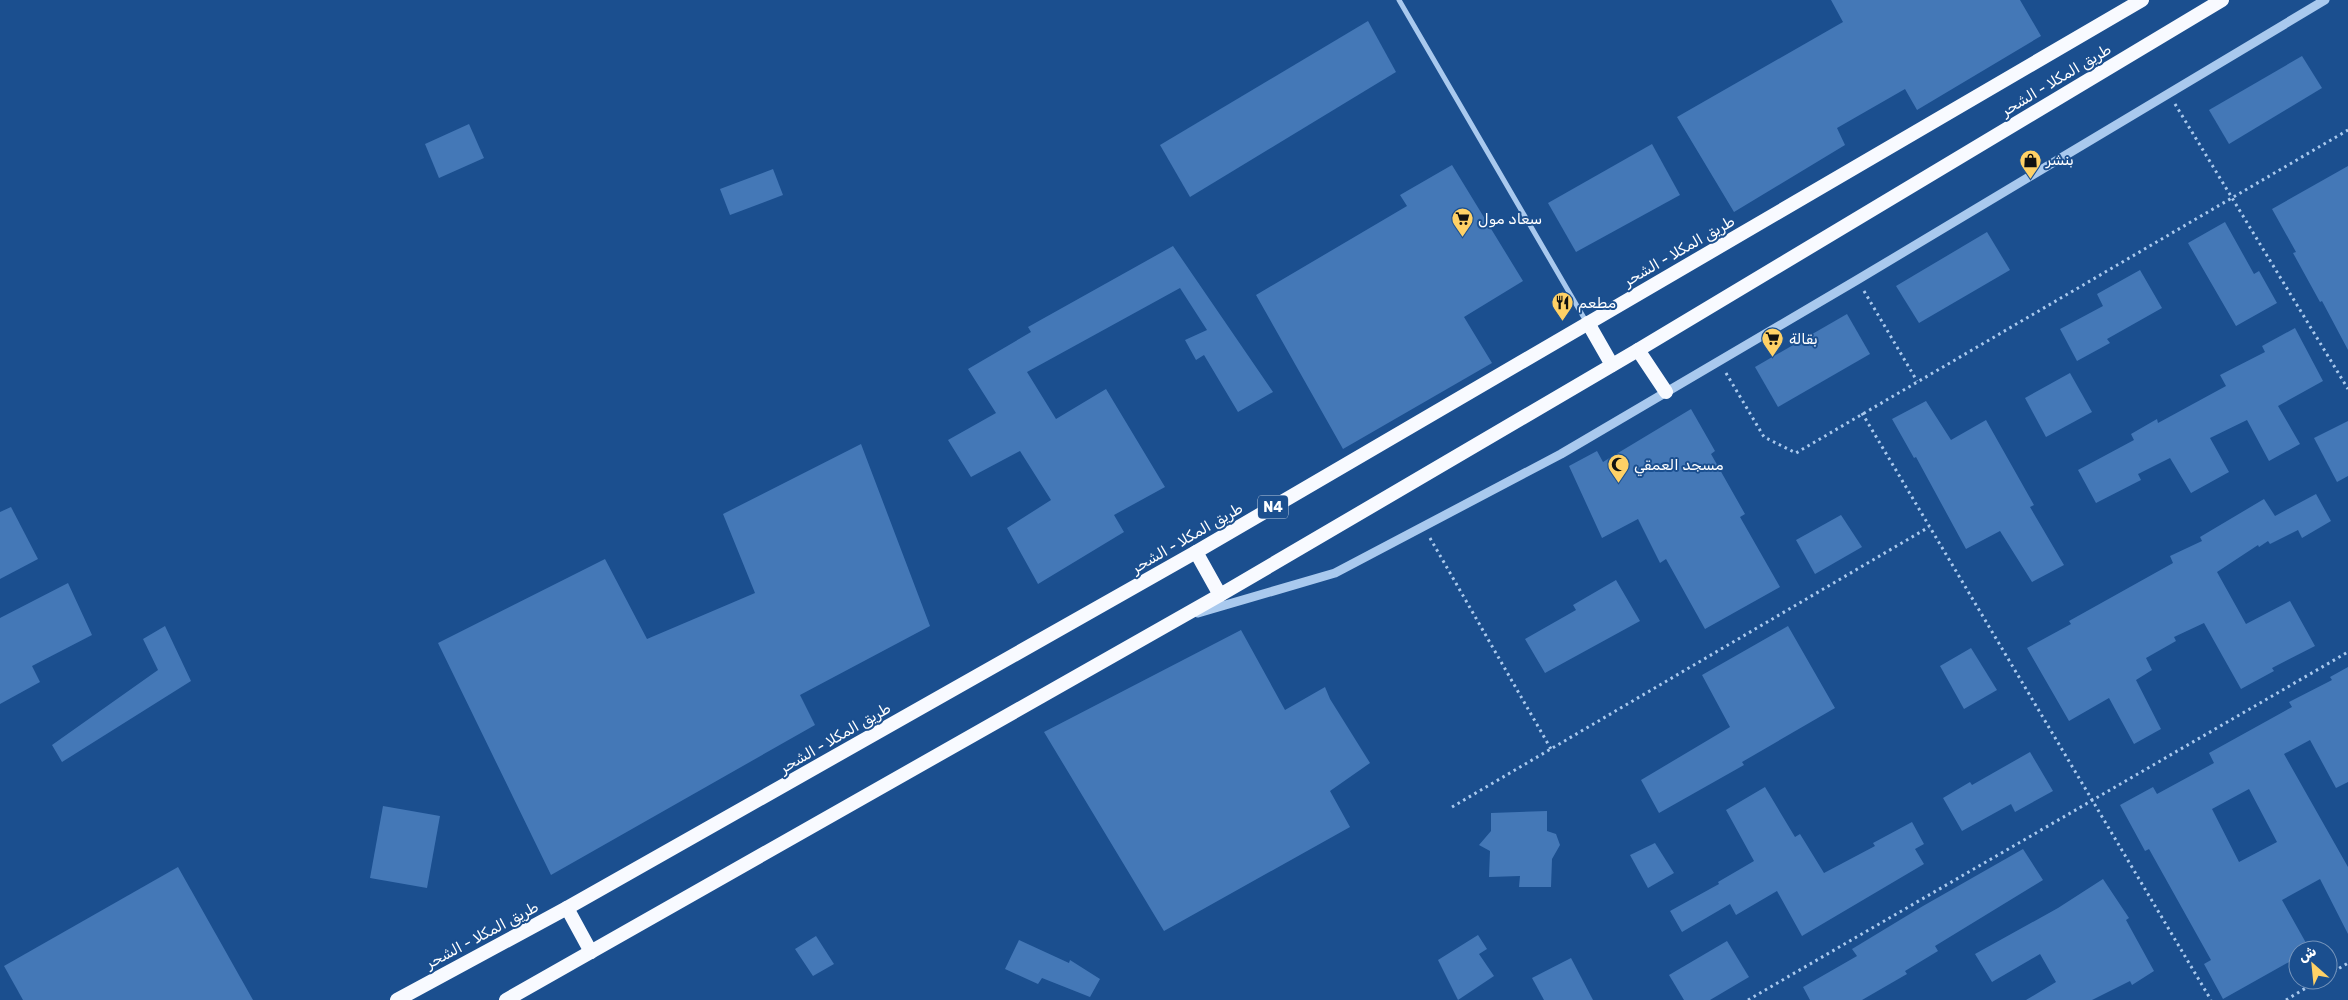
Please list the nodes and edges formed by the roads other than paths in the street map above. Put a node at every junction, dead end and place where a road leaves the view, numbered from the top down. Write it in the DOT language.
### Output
graph roads {
  1 [pos="1399,0"];
  2 [pos="2142,0"];
  3 [pos="2222,0"];
  4 [pos="2325,0"];
  5 [pos="1588,323"];
  6 [pos="1638,350"];
  7 [pos="1612,365"];
  8 [pos="1666,392"];
  9 [pos="1196,552"];
  10 [pos="1220,595"];
  11 [pos="1181,618"];
  12 [pos="567,908"];
  13 [pos="591,952"];
  14 [pos="397,1000"];
  15 [pos="506,1000"];
  1 -- 5 [label="street"];
  2 -- 5 [label="highway, طريق المكلا - الشحر / N4"];
  3 -- 6 [label="highway, طريق المكلا - الشحر"];
  4 -- 8 [label="street"];
  5 -- 7 [label="highway"];
  5 -- 9 [label="highway, طريق المكلا - الشحر / N4"];
  6 -- 7 [label="highway, طريق المكلا - الشحر"];
  6 -- 8 [label="highway"];
  7 -- 10 [label="highway, طريق المكلا - الشحر"];
  8 -- 11 [label="street"];
  9 -- 10 [label="highway"];
  9 -- 12 [label="highway, طريق المكلا - الشحر / N4"];
  10 -- 11 [label="highway, طريق المكلا - الشحر"];
  11 -- 13 [label="highway, طريق المكلا - الشحر"];
  12 -- 13 [label="highway"];
  12 -- 14 [label="highway, طريق المكلا - الشحر / N4"];
  13 -- 15 [label="highway, طريق المكلا - الشحر"];
}
